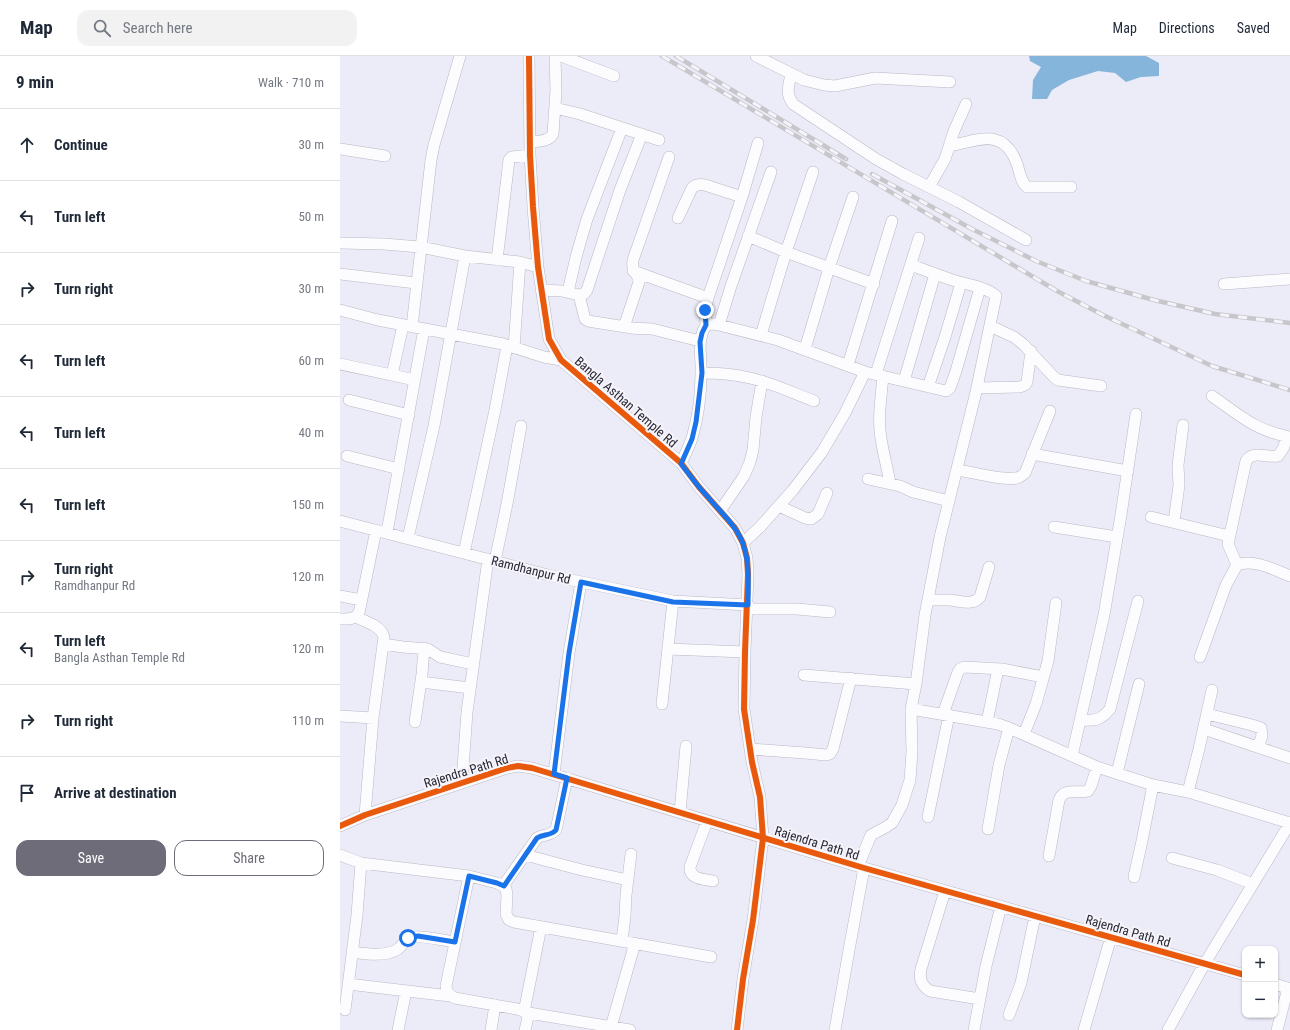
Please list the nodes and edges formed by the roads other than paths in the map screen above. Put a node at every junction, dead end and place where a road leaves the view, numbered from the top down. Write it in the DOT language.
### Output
graph roads {
  1 [pos="460,56"];
  2 [pos="529,56"];
  3 [pos="555,56"];
  4 [pos="561,56"];
  5 [pos="756,56"];
  6 [pos="791,74"];
  7 [pos="614,76"];
  8 [pos="950,82"];
  9 [pos="966,104"];
  10 [pos="556,108"];
  11 [pos="622,128"];
  12 [pos="642,134"];
  13 [pos="659,140"];
  14 [pos="530,142"];
  15 [pos="758,143"];
  16 [pos="949,146"];
  17 [pos="340,149"];
  18 [pos="530,155"];
  19 [pos="385,156"];
  20 [pos="669,157"];
  21 [pos="771,172"];
  22 [pos="813,172"];
  23 [pos="929,187"];
  24 [pos="1071,187"];
  25 [pos="742,197"];
  26 [pos="853,197"];
  27 [pos="678,218"];
  28 [pos="892,221"];
  29 [pos="748,236"];
  30 [pos="919,238"];
  31 [pos="1026,240"];
  32 [pos="340,243"];
  33 [pos="420,247"];
  34 [pos="786,252"];
  35 [pos="465,256"];
  36 [pos="496,260"];
  37 [pos="520,262"];
  38 [pos="911,265"];
  39 [pos="538,267"];
  40 [pos="829,268"];
  41 [pos="633,271"];
  42 [pos="340,274"];
  43 [pos="935,274"];
  44 [pos="1290,279"];
  45 [pos="416,283"];
  46 [pos="961,283"];
  47 [pos="874,284"];
  48 [pos="1224,284"];
  49 [pos="980,288"];
  50 [pos="541,290"];
  51 [pos="574,293"];
  52 [pos="708,298"];
  53 [pos="340,310"];
  54 [pos="706,325"];
  55 [pos="719,325"];
  56 [pos="407,326"];
  57 [pos="990,326"];
  58 [pos="624,327"];
  59 [pos="424,329"];
  60 [pos="451,334"];
  61 [pos="761,335"];
  62 [pos="700,342"];
  63 [pos="511,347"];
  64 [pos="805,349"];
  65 [pos="1031,351"];
  66 [pos="561,360"];
  67 [pos="340,364"];
  68 [pos="848,365"];
  69 [pos="865,372"];
  70 [pos="702,373"];
  71 [pos="392,375"];
  72 [pos="880,375"];
  73 [pos="415,380"];
  74 [pos="762,381"];
  75 [pos="904,381"];
  76 [pos="1101,386"];
  77 [pos="928,387"];
  78 [pos="977,388"];
  79 [pos="1212,396"];
  80 [pos="349,400"];
  81 [pos="814,401"];
  82 [pos="1050,411"];
  83 [pos="1136,414"];
  84 [pos="409,415"];
  85 [pos="1183,425"];
  86 [pos="521,426"];
  87 [pos="1288,437"];
  88 [pos="1032,454"];
  89 [pos="347,456"];
  90 [pos="681,464"];
  91 [pos="399,469"];
  92 [pos="957,470"];
  93 [pos="1128,471"];
  94 [pos="868,479"];
  95 [pos="890,484"];
  96 [pos="827,493"];
  97 [pos="949,501"];
  98 [pos="779,506"];
  99 [pos="720,511"];
  100 [pos="1150,517"];
  101 [pos="340,521"];
  102 [pos="1174,522"];
  103 [pos="1054,527"];
  104 [pos="382,531"];
  105 [pos="1229,536"];
  106 [pos="1117,537"];
  107 [pos="408,538"];
  108 [pos="743,543"];
  109 [pos="464,553"];
  110 [pos="491,560"];
  111 [pos="1237,564"];
  112 [pos="989,567"];
  113 [pos="1290,576"];
  114 [pos="581,582"];
  115 [pos="340,596"];
  116 [pos="361,600"];
  117 [pos="928,600"];
  118 [pos="1138,601"];
  119 [pos="673,602"];
  120 [pos="1056,603"];
  121 [pos="747,607"];
  122 [pos="830,612"];
  123 [pos="356,618"];
  124 [pos="340,619"];
  125 [pos="383,644"];
  126 [pos="424,648"];
  127 [pos="668,648"];
  128 [pos="745,652"];
  129 [pos="1200,657"];
  130 [pos="473,664"];
  131 [pos="998,669"];
  132 [pos="804,675"];
  133 [pos="1043,677"];
  134 [pos="851,678"];
  135 [pos="421,682"];
  136 [pos="916,684"];
  137 [pos="1139,684"];
  138 [pos="470,688"];
  139 [pos="1212,690"];
  140 [pos="662,704"];
  141 [pos="911,709"];
  142 [pos="1207,714"];
  143 [pos="946,715"];
  144 [pos="340,716"];
  145 [pos="372,718"];
  146 [pos="1080,720"];
  147 [pos="415,722"];
  148 [pos="987,722"];
  149 [pos="1009,728"];
  150 [pos="1204,729"];
  151 [pos="1024,734"];
  152 [pos="686,746"];
  153 [pos="1258,747"];
  154 [pos="750,749"];
  155 [pos="1072,756"];
  156 [pos="1290,758"];
  157 [pos="1097,767"];
  158 [pos="554,774"];
  159 [pos="1116,774"];
  160 [pos="567,778"];
  161 [pos="462,782"];
  162 [pos="1153,785"];
  163 [pos="1188,792"];
  164 [pos="680,812"];
  165 [pos="365,815"];
  166 [pos="928,817"];
  167 [pos="708,821"];
  168 [pos="1290,823"];
  169 [pos="340,826"];
  170 [pos="988,829"];
  171 [pos="763,838"];
  172 [pos="525,854"];
  173 [pos="631,854"];
  174 [pos="340,856"];
  175 [pos="1049,856"];
  176 [pos="1172,858"];
  177 [pos="361,863"];
  178 [pos="861,867"];
  179 [pos="469,876"];
  180 [pos="1134,877"];
  181 [pos="628,880"];
  182 [pos="713,881"];
  183 [pos="1253,884"];
  184 [pos="504,886"];
  185 [pos="944,891"];
  186 [pos="1001,906"];
  187 [pos="1036,916"];
  188 [pos="541,927"];
  189 [pos="1111,937"];
  190 [pos="622,941"];
  191 [pos="455,942"];
  192 [pos="634,943"];
  193 [pos="352,952"];
  194 [pos="711,957"];
  195 [pos="1205,964"];
  196 [pos="1242,974"];
  197 [pos="348,984"];
  198 [pos="1278,985"];
  199 [pos="1289,989"];
  200 [pos="406,991"];
  201 [pos="450,996"];
  202 [pos="980,999"];
  203 [pos="495,1005"];
  204 [pos="346,1010"];
  205 [pos="527,1012"];
  206 [pos="1009,1015"];
  207 [pos="621,1029"];
  208 [pos="398,1030"];
  209 [pos="490,1030"];
  210 [pos="525,1030"];
  211 [pos="740,1030"];
  212 [pos="836,1030"];
  213 [pos="974,1030"];
  214 [pos="1084,1030"];
  215 [pos="1168,1030"];
  216 [pos="1277,1030"];
  1 -- 33 [label="street"];
  2 -- 14 [label="street, Bangla Asthan Temple Rd"];
  3 -- 10 [label="street"];
  4 -- 7 [label="street"];
  5 -- 6 [label="street"];
  6 -- 8 [label="street"];
  6 -- 23 [label="street"];
  9 -- 16 [label="street"];
  10 -- 11 [label="street"];
  10 -- 14 [label="street"];
  11 -- 12 [label="street"];
  11 -- 51 [label="street"];
  12 -- 13 [label="street"];
  12 -- 51 [label="street"];
  14 -- 18 [label="street, Bangla Asthan Temple Rd"];
  15 -- 25 [label="street"];
  16 -- 23 [label="street"];
  16 -- 24 [label="street"];
  17 -- 19 [label="street"];
  18 -- 36 [label="street"];
  18 -- 39 [label="street, Bangla Asthan Temple Rd"];
  20 -- 41 [label="street"];
  21 -- 29 [label="street"];
  22 -- 34 [label="street"];
  23 -- 31 [label="street"];
  25 -- 27 [label="street"];
  25 -- 52 [label="street"];
  26 -- 40 [label="street"];
  28 -- 47 [label="street"];
  29 -- 34 [label="street"];
  29 -- 55 [label="street"];
  30 -- 38 [label="street"];
  32 -- 33 [label="street"];
  33 -- 35 [label="street"];
  33 -- 45 [label="street"];
  34 -- 40 [label="street"];
  34 -- 61 [label="street"];
  35 -- 36 [label="street"];
  35 -- 60 [label="street"];
  36 -- 37 [label="street"];
  37 -- 39 [label="street"];
  37 -- 63 [label="street"];
  38 -- 43 [label="street"];
  38 -- 72 [label="street"];
  39 -- 50 [label="street, Bangla Asthan Temple Rd"];
  40 -- 47 [label="street"];
  40 -- 64 [label="street"];
  41 -- 52 [label="street"];
  41 -- 58 [label="street"];
  42 -- 45 [label="street"];
  43 -- 46 [label="street"];
  43 -- 75 [label="street"];
  44 -- 48 [label="street"];
  45 -- 56 [label="street"];
  46 -- 49 [label="street"];
  46 -- 77 [label="street"];
  47 -- 68 [label="street"];
  49 -- 57 [label="street"];
  49 -- 77 [label="street"];
  50 -- 51 [label="street"];
  50 -- 66 [label="street, Bangla Asthan Temple Rd"];
  51 -- 58 [label="street"];
  52 -- 54 [label="street"];
  53 -- 56 [label="street"];
  54 -- 55 [label="street"];
  54 -- 62 [label="street"];
  55 -- 61 [label="street"];
  56 -- 59 [label="street"];
  56 -- 71 [label="street"];
  57 -- 65 [label="street"];
  57 -- 78 [label="street"];
  58 -- 62 [label="street"];
  59 -- 60 [label="street"];
  59 -- 73 [label="street"];
  60 -- 63 [label="street"];
  60 -- 107 [label="street"];
  61 -- 64 [label="street"];
  62 -- 70 [label="street"];
  63 -- 66 [label="street"];
  63 -- 109 [label="street"];
  64 -- 68 [label="street"];
  65 -- 76 [label="street"];
  65 -- 78 [label="street"];
  66 -- 90 [label="street, Bangla Asthan Temple Rd"];
  67 -- 71 [label="street"];
  68 -- 69 [label="street"];
  69 -- 72 [label="street"];
  69 -- 98 [label="street"];
  70 -- 74 [label="street"];
  70 -- 90 [label="street"];
  71 -- 73 [label="street"];
  72 -- 75 [label="street"];
  72 -- 95 [label="street"];
  73 -- 84 [label="street"];
  74 -- 81 [label="street"];
  74 -- 99 [label="street"];
  75 -- 77 [label="street"];
  78 -- 92 [label="street"];
  79 -- 87 [label="street"];
  80 -- 84 [label="street"];
  82 -- 88 [label="street"];
  83 -- 93 [label="street"];
  84 -- 91 [label="street"];
  85 -- 102 [label="street"];
  86 -- 110 [label="street"];
  87 -- 105 [label="street"];
  88 -- 92 [label="street"];
  88 -- 93 [label="street"];
  89 -- 91 [label="street"];
  90 -- 99 [label="street, Bangla Asthan Temple Rd"];
  91 -- 104 [label="street"];
  92 -- 97 [label="street"];
  93 -- 106 [label="street"];
  94 -- 95 [label="street"];
  95 -- 97 [label="street"];
  96 -- 98 [label="street"];
  97 -- 117 [label="street"];
  98 -- 108 [label="street"];
  99 -- 108 [label="street, Bangla Asthan Temple Rd"];
  100 -- 102 [label="street"];
  101 -- 104 [label="street, Ramdhanpur Rd"];
  102 -- 105 [label="street"];
  103 -- 106 [label="street"];
  104 -- 107 [label="street, Ramdhanpur Rd"];
  104 -- 116 [label="street"];
  105 -- 111 [label="street"];
  106 -- 146 [label="street"];
  107 -- 109 [label="street, Ramdhanpur Rd"];
  108 -- 121 [label="street, Bangla Asthan Temple Rd"];
  109 -- 110 [label="street, Ramdhanpur Rd"];
  110 -- 114 [label="street, Ramdhanpur Rd"];
  110 -- 130 [label="street"];
  111 -- 113 [label="street"];
  111 -- 129 [label="street"];
  112 -- 117 [label="street"];
  114 -- 119 [label="street, Ramdhanpur Rd"];
  114 -- 158 [label="street"];
  115 -- 116 [label="street"];
  116 -- 123 [label="street"];
  117 -- 136 [label="street"];
  118 -- 146 [label="street"];
  119 -- 121 [label="street, Ramdhanpur Rd"];
  119 -- 127 [label="street"];
  120 -- 133 [label="street"];
  121 -- 122 [label="street, Ramdhanpur Rd"];
  121 -- 128 [label="street, Bangla Asthan Temple Rd"];
  123 -- 124 [label="street"];
  123 -- 125 [label="street"];
  125 -- 126 [label="street"];
  125 -- 145 [label="street"];
  126 -- 130 [label="street"];
  126 -- 135 [label="street"];
  127 -- 128 [label="street"];
  127 -- 140 [label="street"];
  128 -- 154 [label="street, Bangla Asthan Temple Rd"];
  130 -- 138 [label="street"];
  131 -- 133 [label="street"];
  131 -- 143 [label="street"];
  131 -- 148 [label="street"];
  132 -- 134 [label="street"];
  133 -- 151 [label="street"];
  134 -- 136 [label="street"];
  134 -- 154 [label="street"];
  135 -- 138 [label="street"];
  135 -- 147 [label="street"];
  136 -- 141 [label="street"];
  137 -- 159 [label="street"];
  138 -- 161 [label="street"];
  139 -- 142 [label="street"];
  141 -- 143 [label="street"];
  141 -- 178 [label="street"];
  142 -- 150 [label="street"];
  142 -- 153 [label="street"];
  143 -- 148 [label="street"];
  143 -- 166 [label="street"];
  144 -- 145 [label="street"];
  145 -- 165 [label="street"];
  146 -- 155 [label="street"];
  148 -- 149 [label="street"];
  149 -- 151 [label="street"];
  149 -- 170 [label="street"];
  150 -- 153 [label="street"];
  150 -- 163 [label="street"];
  151 -- 155 [label="street"];
  152 -- 164 [label="street"];
  153 -- 156 [label="street"];
  154 -- 171 [label="street, Bangla Asthan Temple Rd"];
  155 -- 157 [label="street"];
  157 -- 159 [label="street"];
  157 -- 175 [label="street"];
  158 -- 160 [label="street, Rajendra Path Rd"];
  158 -- 161 [label="street, Rajendra Path Rd"];
  159 -- 162 [label="street"];
  160 -- 164 [label="street, Rajendra Path Rd"];
  160 -- 172 [label="street"];
  161 -- 165 [label="street, Rajendra Path Rd"];
  162 -- 163 [label="street"];
  162 -- 180 [label="street"];
  163 -- 168 [label="street"];
  164 -- 167 [label="street, Rajendra Path Rd"];
  165 -- 169 [label="street, Rajendra Path Rd"];
  167 -- 171 [label="street, Rajendra Path Rd"];
  167 -- 182 [label="street"];
  168 -- 183 [label="street"];
  171 -- 178 [label="street, Rajendra Path Rd"];
  171 -- 211 [label="street, Bangla Asthan Temple Rd"];
  172 -- 181 [label="street"];
  172 -- 184 [label="street"];
  173 -- 181 [label="street"];
  174 -- 177 [label="street"];
  176 -- 183 [label="street"];
  177 -- 179 [label="street"];
  177 -- 193 [label="street"];
  178 -- 185 [label="street, Rajendra Path Rd"];
  178 -- 212 [label="street"];
  179 -- 184 [label="street"];
  179 -- 191 [label="street"];
  181 -- 190 [label="street"];
  183 -- 195 [label="street"];
  184 -- 188 [label="street"];
  185 -- 186 [label="street, Rajendra Path Rd"];
  185 -- 202 [label="street"];
  186 -- 187 [label="street, Rajendra Path Rd"];
  186 -- 202 [label="street"];
  187 -- 189 [label="street, Rajendra Path Rd"];
  187 -- 206 [label="street"];
  188 -- 190 [label="street"];
  188 -- 205 [label="street"];
  189 -- 195 [label="street, Rajendra Path Rd"];
  189 -- 214 [label="street"];
  190 -- 192 [label="street"];
  191 -- 193 [label="street"];
  191 -- 201 [label="street"];
  192 -- 194 [label="street"];
  192 -- 207 [label="street"];
  193 -- 197 [label="street"];
  195 -- 196 [label="street, Rajendra Path Rd"];
  195 -- 215 [label="street"];
  197 -- 200 [label="street"];
  197 -- 204 [label="street"];
  198 -- 199 [label="street"];
  199 -- 216 [label="street"];
  200 -- 201 [label="street"];
  200 -- 208 [label="street"];
  201 -- 203 [label="street"];
  202 -- 213 [label="street"];
  203 -- 205 [label="street"];
  203 -- 209 [label="street"];
  205 -- 207 [label="street"];
  205 -- 210 [label="street"];
}
